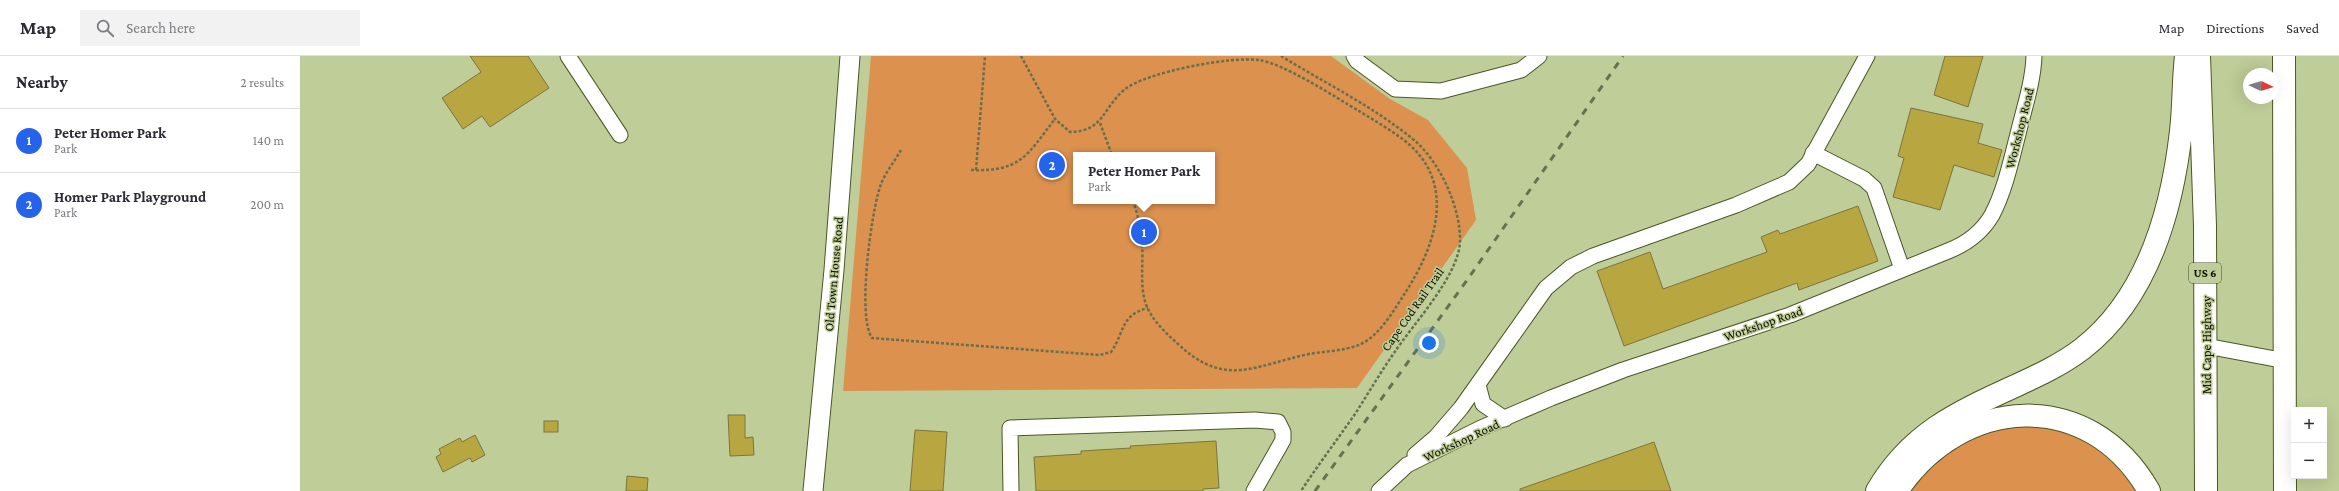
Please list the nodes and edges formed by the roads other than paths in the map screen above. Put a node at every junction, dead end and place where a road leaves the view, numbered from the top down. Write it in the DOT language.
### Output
graph roads {
  1 [pos="568,56"];
  2 [pos="850,56"];
  3 [pos="1354,56"];
  4 [pos="1539,56"];
  5 [pos="1867,56"];
  6 [pos="2034,56"];
  7 [pos="2186,56"];
  8 [pos="2199,56"];
  9 [pos="2284,56"];
  10 [pos="620,135"];
  11 [pos="1813,153"];
  12 [pos="1902,269"];
  13 [pos="2206,346"];
  14 [pos="2286,361"];
  15 [pos="1478,385"];
  16 [pos="1505,419"];
  17 [pos="1407,465"];
  18 [pos="813,491"];
  19 [pos="1011,491"];
  20 [pos="1254,491"];
  21 [pos="1379,491"];
  22 [pos="1877,491"];
  23 [pos="1898,491"];
  24 [pos="2149,491"];
  25 [pos="2206,491"];
  26 [pos="2285,491"];
  1 -- 10 [label="lane"];
  2 -- 18 [label="main road, Old Town House Road"];
  3 -- 4 [label="lane"];
  5 -- 11 [label="lane"];
  6 -- 12 [label="lane, Workshop Road"];
  7 -- 22 [label="highway"];
  8 -- 13 [label="highway, Mid Cape Highway / US 6"];
  9 -- 14 [label="highway"];
  11 -- 12 [label="lane"];
  11 -- 15 [label="lane"];
  12 -- 16 [label="lane, Workshop Road"];
  13 -- 14 [label="lane"];
  13 -- 25 [label="highway, Mid Cape Highway / US 6"];
  14 -- 26 [label="highway"];
  15 -- 16 [label="lane"];
  15 -- 17 [label="lane"];
  16 -- 17 [label="lane, Workshop Road"];
  17 -- 21 [label="lane, Workshop Road"];
  19 -- 20 [label="lane"];
  23 -- 24 [label="highway"];
}
